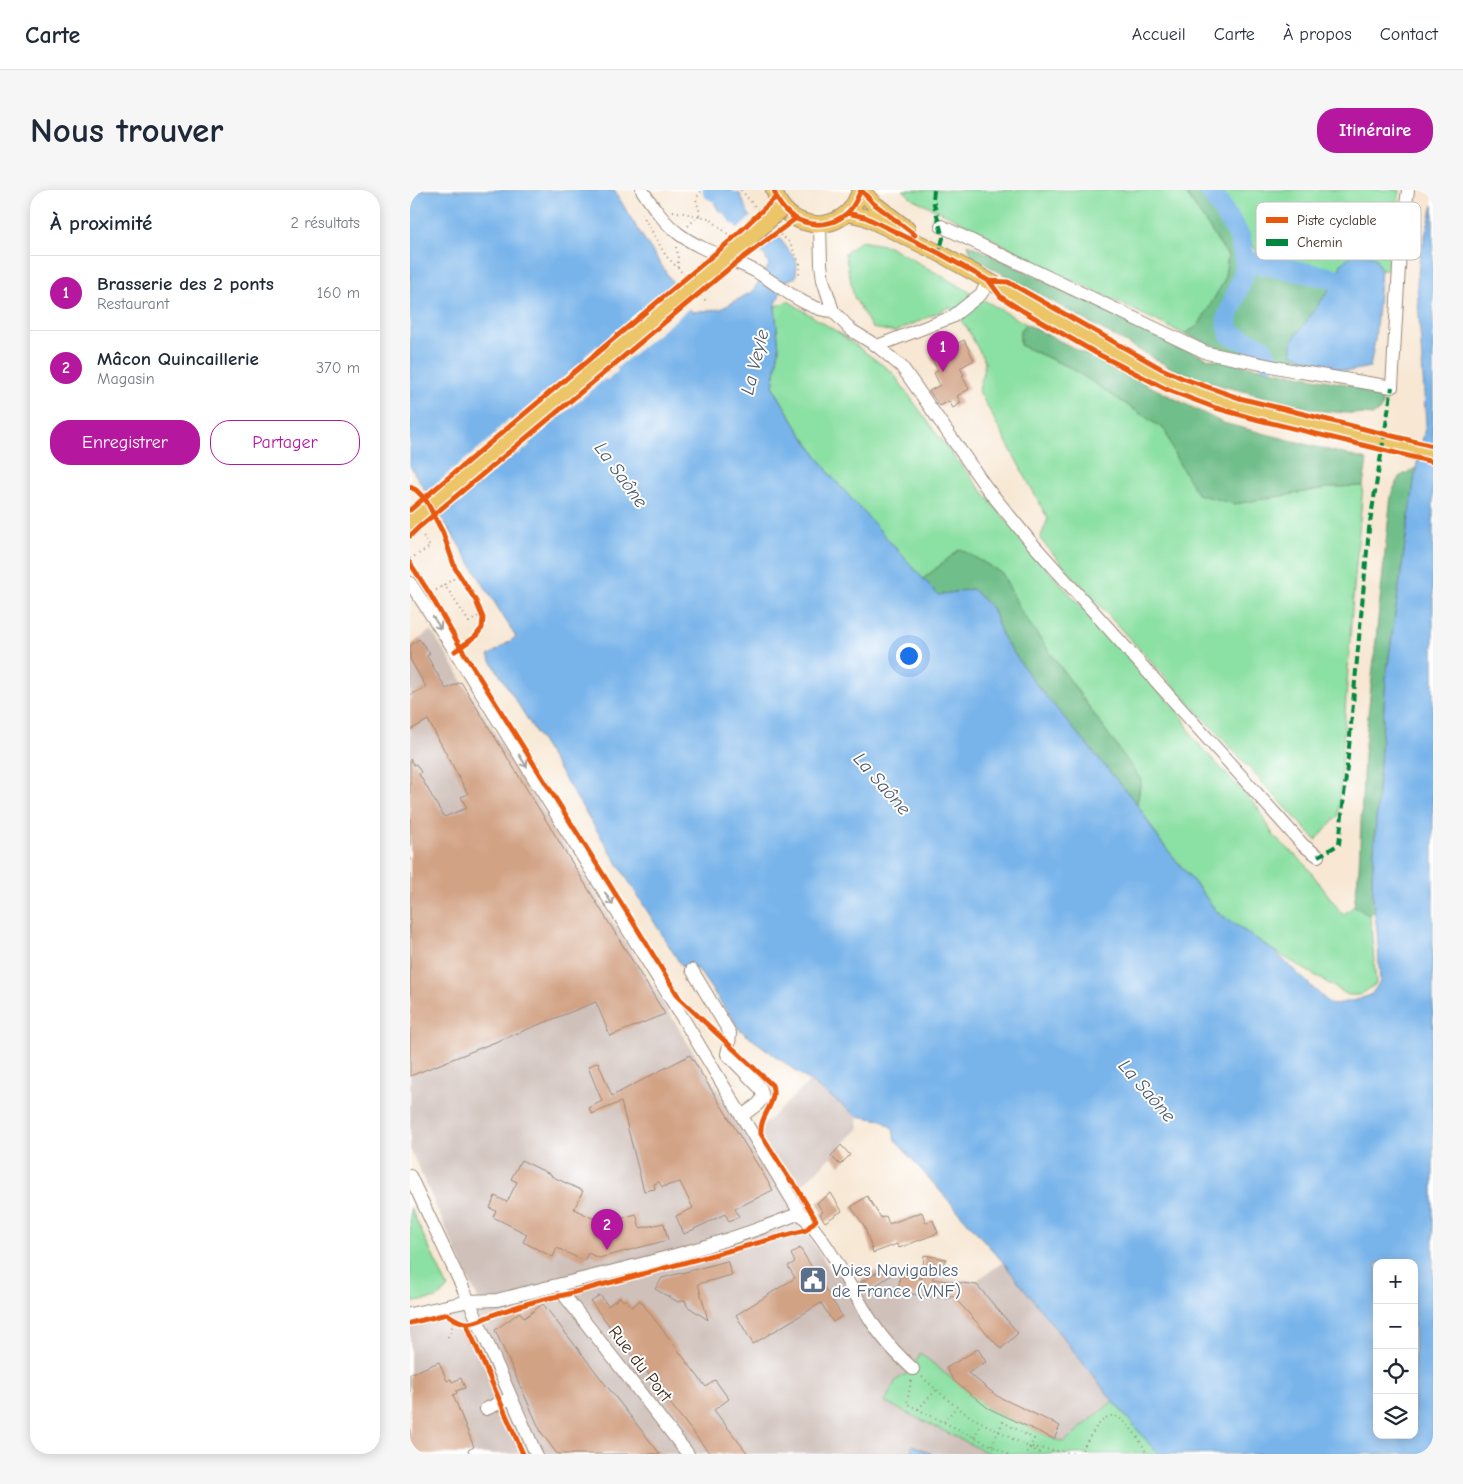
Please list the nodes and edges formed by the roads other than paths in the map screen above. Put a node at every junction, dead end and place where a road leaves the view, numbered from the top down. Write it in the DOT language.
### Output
graph roads {
  1 [pos="861,190"];
  2 [pos="645,195"];
  3 [pos="778,198"];
  4 [pos="848,213"];
  5 [pos="820,225"];
  6 [pos="940,226"];
  7 [pos="939,252"];
  8 [pos="1399,260"];
  9 [pos="989,281"];
  10 [pos="833,311"];
  11 [pos="877,346"];
  12 [pos="1433,453"];
  13 [pos="417,515"];
  14 [pos="416,529"];
  15 [pos="410,583"];
  16 [pos="1318,856"];
  17 [pos="692,970"];
  18 [pos="742,1116"];
  19 [pos="410,1176"];
  20 [pos="800,1214"];
  21 [pos="564,1296"];
  22 [pos="469,1301"];
  23 [pos="410,1314"];
  24 [pos="913,1369"];
  25 [pos="511,1398"];
  26 [pos="486,1409"];
  27 [pos="536,1454"];
  28 [pos="688,1454"];
  1 -- 4 [label="main road"];
  1 -- 7 [label="main road"];
  2 -- 10 [label="street"];
  3 -- 5 [label="main road"];
  3 -- 13 [label="main road, bridge"];
  4 -- 5 [label="main road"];
  4 -- 7 [label="main road"];
  5 -- 10 [label="street"];
  6 -- 8 [label="street"];
  7 -- 9 [label="main road"];
  9 -- 11 [label="street"];
  9 -- 12 [label="main road"];
  10 -- 11 [label="street"];
  11 -- 16 [label="street"];
  13 -- 14 [label="main road"];
  15 -- 18 [label="street, one-way"];
  17 -- 18 [label="street"];
  18 -- 20 [label="street"];
  19 -- 22 [label="street"];
  20 -- 22 [label="street"];
  20 -- 24 [label="street"];
  21 -- 28 [label="street, Rue du Port"];
  22 -- 23 [label="street"];
  22 -- 25 [label="street"];
  25 -- 26 [label="street"];
  25 -- 27 [label="street"];
}
